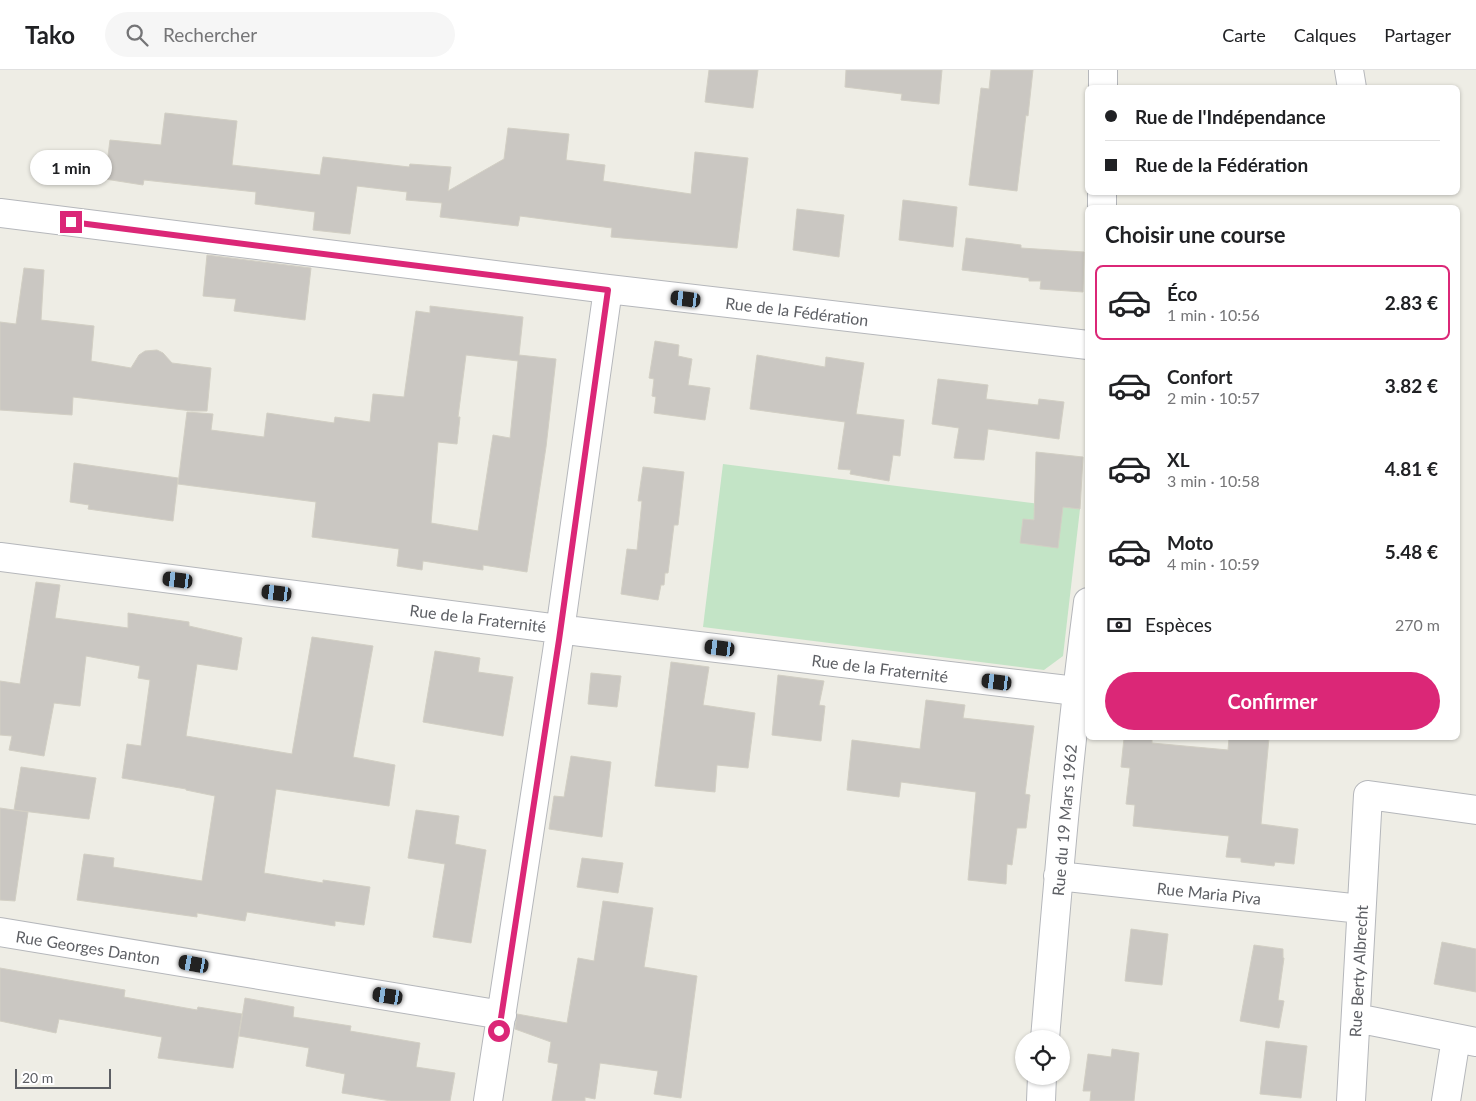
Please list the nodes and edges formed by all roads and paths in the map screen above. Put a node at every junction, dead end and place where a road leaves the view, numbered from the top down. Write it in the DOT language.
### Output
graph roads {
  1 [pos="1103,70"];
  2 [pos="1349,70"];
  3 [pos="1103,85"];
  4 [pos="1352,85"];
  5 [pos="0,213"];
  6 [pos="608,290"];
  7 [pos="1085,345"];
  8 [pos="0,557"];
  9 [pos="1085,624"];
  10 [pos="560,628"];
  11 [pos="1076,691"];
  12 [pos="1476,810"];
  13 [pos="1058,876"];
  14 [pos="1361,909"];
  15 [pos="0,932"];
  16 [pos="502,1014"];
  17 [pos="1356,1018"];
  18 [pos="1046,1030"];
  19 [pos="1466,1040"];
  20 [pos="1041,1085"];
  21 [pos="488,1101"];
  22 [pos="1040,1101"];
  23 [pos="1351,1101"];
  24 [pos="1446,1101"];
  1 -- 3 [label="street"];
  2 -- 4 [label="street"];
  5 -- 6 [label="street, Rue de la Fédération"];
  6 -- 7 [label="street, Rue de la Fédération"];
  6 -- 10 [label="street"];
  8 -- 10 [label="street, Rue de la Fraternité"];
  9 -- 11 [label="street, Rue du 19 Mars 1962"];
  10 -- 11 [label="street, Rue de la Fraternité"];
  10 -- 16 [label="street"];
  11 -- 13 [label="street, Rue du 19 Mars 1962"];
  12 -- 14 [label="street, Rue Berty Albrecht"];
  13 -- 14 [label="street, Rue Maria Piva"];
  13 -- 18 [label="street, Rue du 19 Mars 1962"];
  14 -- 17 [label="street, Rue Berty Albrecht"];
  15 -- 16 [label="street, Rue Georges Danton"];
  16 -- 21 [label="street"];
  17 -- 19 [label="street"];
  17 -- 23 [label="street, Rue Berty Albrecht"];
  19 -- 24 [label="street"];
  20 -- 22 [label="street"];
}
